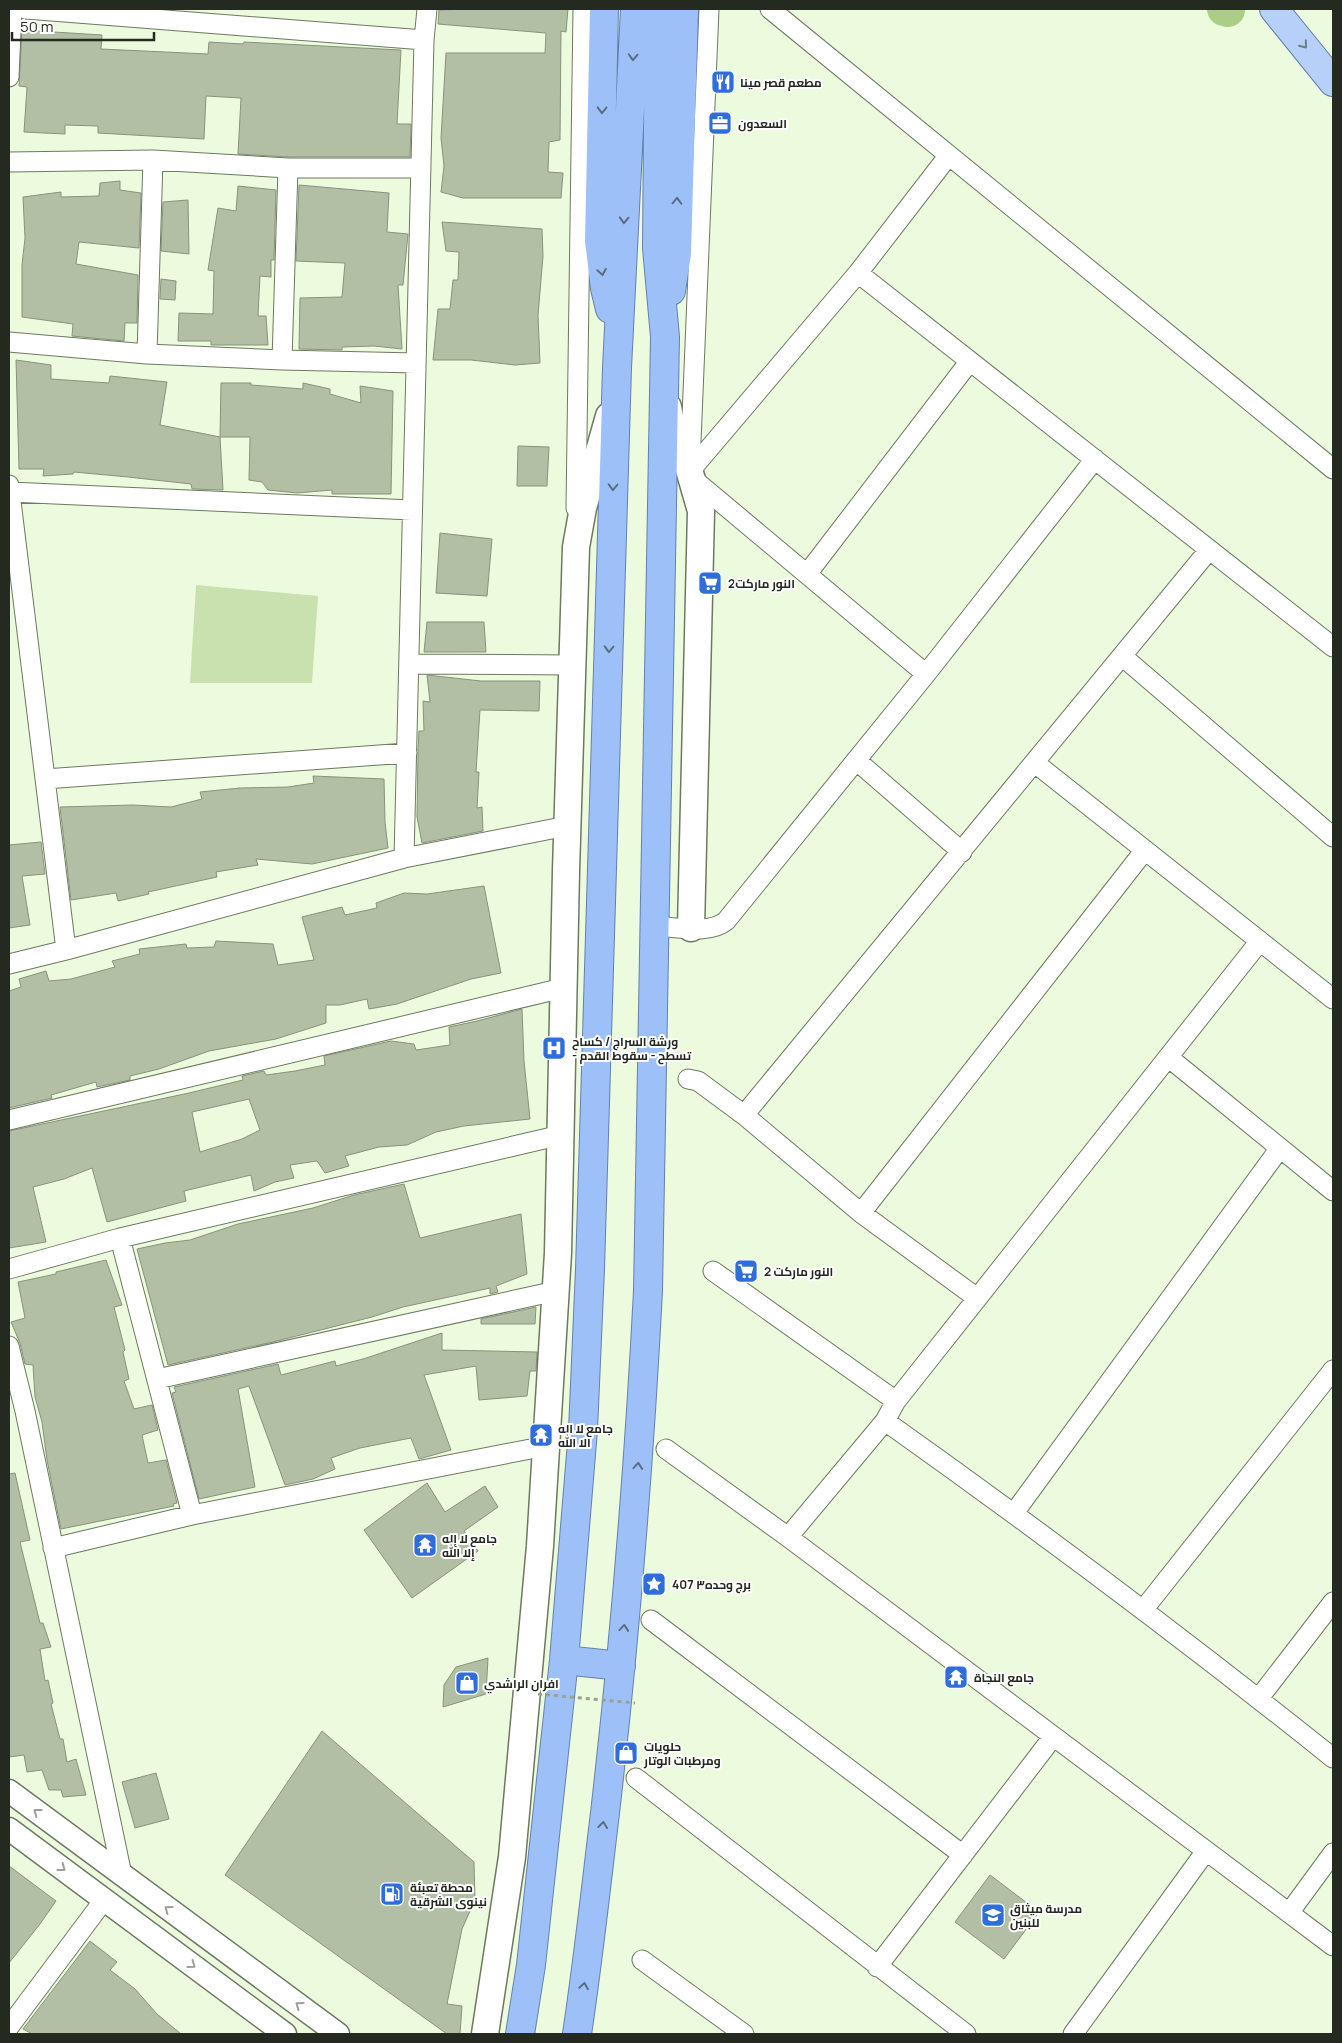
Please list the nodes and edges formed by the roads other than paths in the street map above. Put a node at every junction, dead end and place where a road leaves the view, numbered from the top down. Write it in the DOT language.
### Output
graph roads {
  1 [pos="12,9"];
  2 [pos="26,9"];
  3 [pos="427,9"];
  4 [pos="583,9"];
  5 [pos="604,9"];
  6 [pos="635,9"];
  7 [pos="659,9"];
  8 [pos="684,9"];
  9 [pos="709,9"];
  10 [pos="770,9"];
  11 [pos="1274,9"];
  12 [pos="424,40"];
  13 [pos="9,77"];
  14 [pos="1333,82"];
  15 [pos="949,155"];
  16 [pos="153,160"];
  17 [pos="9,162"];
  18 [pos="288,168"];
  19 [pos="421,168"];
  20 [pos="858,273"];
  21 [pos="618,334"];
  22 [pos="665,337"];
  23 [pos="9,342"];
  24 [pos="147,354"];
  25 [pos="282,360"];
  26 [pos="970,361"];
  27 [pos="416,363"];
  28 [pos="617,368"];
  29 [pos="664,368"];
  30 [pos="1095,459"];
  31 [pos="1333,470"];
  32 [pos="691,474"];
  33 [pos="9,489"];
  34 [pos="412,510"];
  35 [pos="576,547"];
  36 [pos="1209,550"];
  37 [pos="807,574"];
  38 [pos="1333,647"];
  39 [pos="1122,656"];
  40 [pos="409,664"];
  41 [pos="572,665"];
  42 [pos="926,674"];
  43 [pos="407,753"];
  44 [pos="856,760"];
  45 [pos="1035,763"];
  46 [pos="45,779"];
  47 [pos="567,826"];
  48 [pos="1333,837"];
  49 [pos="1145,850"];
  50 [pos="962,852"];
  51 [pos="404,858"];
  52 [pos="654,926"];
  53 [pos="691,928"];
  54 [pos="1260,940"];
  55 [pos="66,950"];
  56 [pos="9,964"];
  57 [pos="563,988"];
  58 [pos="1333,999"];
  59 [pos="1168,1057"];
  60 [pos="688,1079"];
  61 [pos="744,1115"];
  62 [pos="9,1120"];
  63 [pos="560,1134"];
  64 [pos="1280,1148"];
  65 [pos="1333,1191"];
  66 [pos="861,1214"];
  67 [pos="120,1238"];
  68 [pos="9,1269"];
  69 [pos="713,1271"];
  70 [pos="556,1292"];
  71 [pos="977,1298"];
  72 [pos="9,1346"];
  73 [pos="1333,1370"];
  74 [pos="157,1379"];
  75 [pos="896,1401"];
  76 [pos="17,1412"];
  77 [pos="885,1420"];
  78 [pos="546,1446"];
  79 [pos="666,1449"];
  80 [pos="1014,1513"];
  81 [pos="192,1515"];
  82 [pos="788,1537"];
  83 [pos="53,1548"];
  84 [pos="1333,1602"];
  85 [pos="1143,1610"];
  86 [pos="651,1620"];
  87 [pos="564,1660"];
  88 [pos="621,1666"];
  89 [pos="1259,1698"];
  90 [pos="1054,1738"];
  91 [pos="1333,1758"];
  92 [pos="636,1778"];
  93 [pos="9,1791"];
  94 [pos="9,1829"];
  95 [pos="1206,1851"];
  96 [pos="1333,1853"];
  97 [pos="963,1856"];
  98 [pos="122,1875"];
  99 [pos="104,1900"];
  100 [pos="1289,1913"];
  101 [pos="1333,1946"];
  102 [pos="642,1960"];
  103 [pos="877,1967"];
  104 [pos="9,2027"];
  105 [pos="286,2034"];
  106 [pos="338,2034"];
  107 [pos="485,2034"];
  108 [pos="520,2034"];
  109 [pos="577,2034"];
  110 [pos="744,2034"];
  111 [pos="966,2034"];
  112 [pos="1073,2034"];
  1 -- 13 [label="street"];
  2 -- 12 [label="street"];
  3 -- 12 [label="street"];
  4 -- 35 [label="street"];
  5 -- 21 [label="highway, one-way"];
  6 -- 21 [label="highway, one-way"];
  7 -- 22 [label="highway"];
  22 -- 8 [label="highway, one-way"];
  9 -- 32 [label="street"];
  10 -- 15 [label="street"];
  11 -- 14 [label="main road, one-way"];
  12 -- 19 [label="street"];
  15 -- 20 [label="street"];
  15 -- 31 [label="street"];
  16 -- 17 [label="street"];
  16 -- 18 [label="street"];
  16 -- 24 [label="street"];
  18 -- 19 [label="street"];
  18 -- 25 [label="street"];
  19 -- 27 [label="street"];
  20 -- 26 [label="street"];
  20 -- 32 [label="street"];
  21 -- 28 [label="highway"];
  22 -- 29 [label="highway"];
  23 -- 24 [label="street"];
  24 -- 25 [label="street"];
  25 -- 27 [label="street"];
  26 -- 30 [label="street"];
  26 -- 37 [label="street"];
  27 -- 34 [label="street"];
  28 -- 35 [label="main road"];
  28 -- 87 [label="highway, one-way"];
  29 -- 32 [label="main road"];
  29 -- 52 [label="highway"];
  30 -- 36 [label="street"];
  30 -- 42 [label="street"];
  32 -- 37 [label="street"];
  32 -- 53 [label="main road"];
  33 -- 34 [label="street"];
  33 -- 46 [label="street"];
  34 -- 40 [label="street"];
  35 -- 41 [label="main road"];
  36 -- 38 [label="street"];
  36 -- 39 [label="street"];
  37 -- 42 [label="street"];
  39 -- 45 [label="street"];
  39 -- 48 [label="street"];
  40 -- 41 [label="street"];
  40 -- 43 [label="street"];
  41 -- 47 [label="main road"];
  42 -- 44 [label="street"];
  43 -- 46 [label="street"];
  43 -- 51 [label="street"];
  44 -- 50 [label="street"];
  44 -- 53 [label="street"];
  45 -- 49 [label="street"];
  45 -- 50 [label="street"];
  46 -- 55 [label="street"];
  47 -- 51 [label="street"];
  47 -- 57 [label="main road"];
  49 -- 54 [label="street"];
  49 -- 66 [label="street"];
  50 -- 61 [label="street"];
  51 -- 55 [label="street"];
  52 -- 53 [label="street"];
  88 -- 52 [label="highway, one-way"];
  54 -- 58 [label="street"];
  54 -- 59 [label="street"];
  55 -- 56 [label="street"];
  57 -- 62 [label="street"];
  57 -- 63 [label="main road"];
  59 -- 64 [label="street"];
  59 -- 71 [label="street"];
  60 -- 61 [label="street"];
  61 -- 66 [label="street"];
  63 -- 67 [label="street"];
  63 -- 70 [label="main road"];
  64 -- 65 [label="street"];
  64 -- 80 [label="street"];
  66 -- 71 [label="street"];
  67 -- 68 [label="street"];
  67 -- 74 [label="street"];
  69 -- 75 [label="street"];
  70 -- 74 [label="street"];
  70 -- 78 [label="main road"];
  71 -- 75 [label="street"];
  72 -- 76 [label="street"];
  73 -- 85 [label="street"];
  74 -- 81 [label="street"];
  75 -- 77 [label="street"];
  76 -- 83 [label="street"];
  77 -- 80 [label="street"];
  77 -- 82 [label="street"];
  78 -- 81 [label="street"];
  78 -- 107 [label="main road"];
  79 -- 82 [label="street"];
  80 -- 85 [label="street"];
  81 -- 83 [label="street"];
  82 -- 90 [label="street"];
  83 -- 98 [label="street"];
  84 -- 89 [label="street"];
  85 -- 89 [label="street"];
  86 -- 97 [label="street"];
  87 -- 88 [label="highway"];
  87 -- 108 [label="highway"];
  109 -- 88 [label="highway, one-way"];
  89 -- 91 [label="street"];
  90 -- 95 [label="street"];
  90 -- 97 [label="street"];
  92 -- 103 [label="street"];
  98 -- 93 [label="street, one-way"];
  94 -- 99 [label="street, one-way"];
  95 -- 100 [label="street"];
  95 -- 112 [label="street"];
  96 -- 100 [label="street"];
  97 -- 103 [label="street"];
  106 -- 98 [label="street, one-way"];
  99 -- 104 [label="street"];
  99 -- 105 [label="street, one-way"];
  100 -- 101 [label="street"];
  102 -- 110 [label="street"];
  103 -- 111 [label="street"];
}
